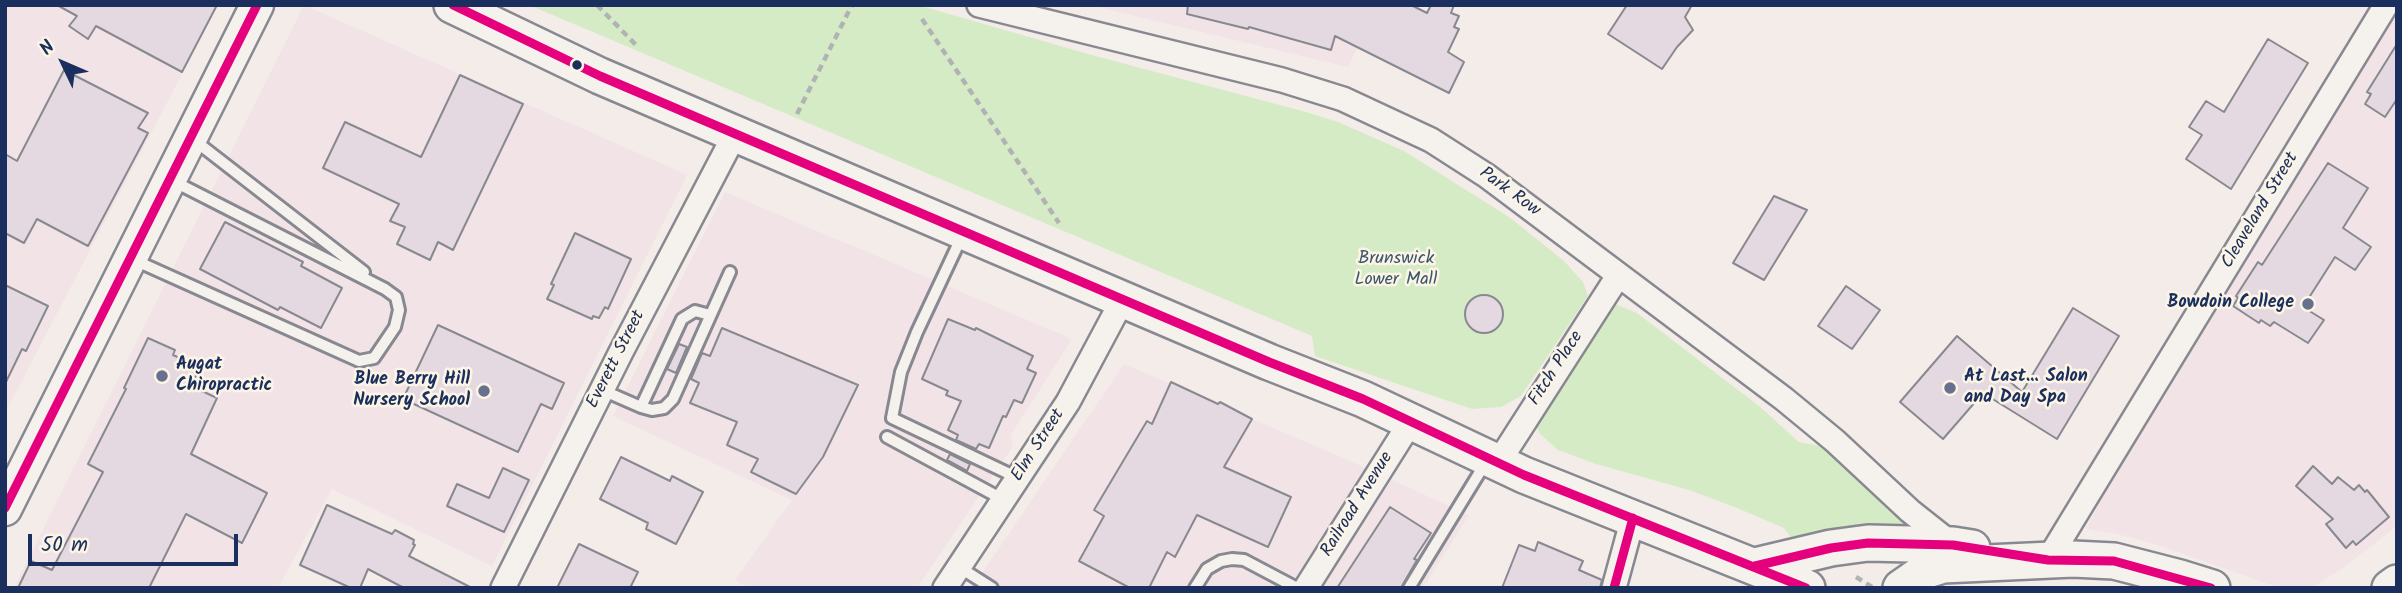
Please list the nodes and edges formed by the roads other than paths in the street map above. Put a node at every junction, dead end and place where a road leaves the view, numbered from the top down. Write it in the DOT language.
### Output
graph roads {
  1 [pos="257,5"];
  2 [pos="452,5"];
  3 [pos="979,5"];
  4 [pos="2386,5"];
  5 [pos="736,134"];
  6 [pos="191,137"];
  7 [pos="170,179"];
  8 [pos="964,232"];
  9 [pos="129,258"];
  10 [pos="730,272"];
  11 [pos="1618,276"];
  12 [pos="385,289"];
  13 [pos="1110,294"];
  14 [pos="710,315"];
  15 [pos="602,390"];
  16 [pos="641,407"];
  17 [pos="1410,423"];
  18 [pos="887,437"];
  19 [pos="1493,461"];
  20 [pos="1018,479"];
  21 [pos="1004,500"];
  22 [pos="5,509"];
  23 [pos="1633,518"];
  24 [pos="1953,545"];
  25 [pos="2048,560"];
  26 [pos="1755,566"];
  27 [pos="959,567"];
  28 [pos="2397,583"];
  29 [pos="503,588"];
  30 [pos="944,588"];
  31 [pos="992,588"];
  32 [pos="1195,588"];
  33 [pos="1297,588"];
  34 [pos="1307,588"];
  35 [pos="1409,588"];
  36 [pos="1614,588"];
  37 [pos="1807,588"];
  38 [pos="1901,588"];
  39 [pos="2211,588"];
  40 [pos="2390,588"];
  1 -- 6 [label="main road"];
  2 -- 5 [label="main road"];
  3 -- 11 [label="street, Park Row"];
  4 -- 25 [label="street, Cleaveland Street"];
  5 -- 8 [label="main road"];
  5 -- 15 [label="street, Everett Street"];
  6 -- 7 [label="main road"];
  6 -- 12 [label="lane"];
  7 -- 9 [label="main road"];
  7 -- 12 [label="lane"];
  8 -- 13 [label="main road"];
  8 -- 20 [label="lane"];
  9 -- 12 [label="lane"];
  9 -- 22 [label="main road"];
  10 -- 14 [label="lane"];
  11 -- 19 [label="street, Fitch Place"];
  11 -- 24 [label="street, Park Row"];
  13 -- 17 [label="main road"];
  13 -- 20 [label="street, Elm Street"];
  14 -- 16 [label="lane"];
  14 -- 16 [label="lane"];
  15 -- 16 [label="lane"];
  15 -- 29 [label="street, Everett Street"];
  17 -- 19 [label="main road"];
  17 -- 34 [label="street, Railroad Avenue"];
  18 -- 21 [label="lane"];
  19 -- 23 [label="main road"];
  19 -- 35 [label="lane"];
  20 -- 21 [label="street, Elm Street"];
  21 -- 27 [label="street, Elm Street"];
  23 -- 26 [label="main road"];
  23 -- 36 [label="street"];
  24 -- 25 [label="main road"];
  24 -- 26 [label="main road"];
  25 -- 38 [label="main road"];
  25 -- 39 [label="main road"];
  26 -- 37 [label="main road"];
  27 -- 30 [label="street, Elm Street"];
  27 -- 31 [label="lane"];
  28 -- 40 [label="main road"];
  32 -- 33 [label="lane"];
}
